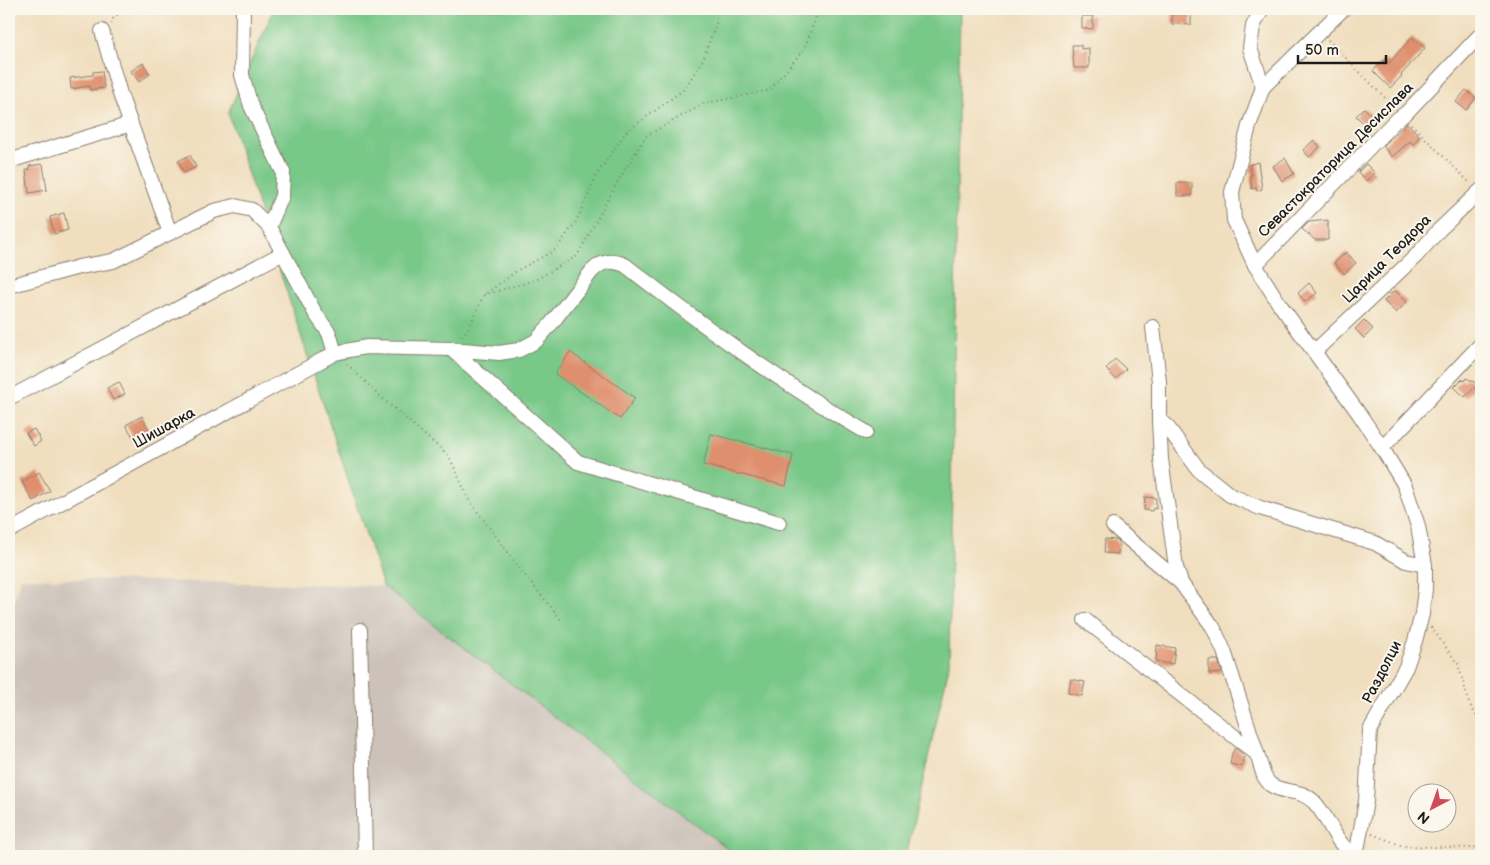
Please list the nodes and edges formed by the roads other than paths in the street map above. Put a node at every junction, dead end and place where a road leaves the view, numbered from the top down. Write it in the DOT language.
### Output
graph roads {
  1 [pos="243,9"];
  2 [pos="1262,9"];
  3 [pos="1342,9"];
  4 [pos="102,31"];
  5 [pos="1481,34"];
  6 [pos="1263,87"];
  7 [pos="131,124"];
  8 [pos="9,161"];
  9 [pos="1480,191"];
  10 [pos="269,227"];
  11 [pos="170,232"];
  12 [pos="283,253"];
  13 [pos="1255,265"];
  14 [pos="9,286"];
  15 [pos="1153,327"];
  16 [pos="1481,344"];
  17 [pos="450,349"];
  18 [pos="1315,351"];
  19 [pos="335,353"];
  20 [pos="9,398"];
  21 [pos="1159,420"];
  22 [pos="866,432"];
  23 [pos="1382,448"];
  24 [pos="779,523"];
  25 [pos="1113,526"];
  26 [pos="9,531"];
  27 [pos="1425,565"];
  28 [pos="1181,583"];
  29 [pos="1085,620"];
  30 [pos="360,630"];
  31 [pos="1257,754"];
  32 [pos="365,856"];
  33 [pos="1356,856"];
  1 -- 10 [label="street"];
  2 -- 6 [label="street"];
  3 -- 6 [label="street"];
  4 -- 7 [label="street"];
  5 -- 13 [label="street, Севастократорица Десислава"];
  6 -- 13 [label="street, Раздолци"];
  7 -- 8 [label="street"];
  7 -- 11 [label="street"];
  9 -- 18 [label="street, Царица Теодора"];
  10 -- 11 [label="street"];
  10 -- 12 [label="street"];
  11 -- 14 [label="street"];
  12 -- 19 [label="street"];
  12 -- 20 [label="street"];
  13 -- 18 [label="street, Раздолци"];
  15 -- 21 [label="street"];
  16 -- 23 [label="street"];
  17 -- 19 [label="street, Шишарка"];
  17 -- 22 [label="street, Шишарка"];
  17 -- 24 [label="street"];
  18 -- 23 [label="street, Раздолци"];
  19 -- 26 [label="street, Шишарка"];
  21 -- 27 [label="street"];
  21 -- 28 [label="street"];
  23 -- 27 [label="street, Раздолци"];
  25 -- 28 [label="street"];
  27 -- 33 [label="street, Раздолци"];
  28 -- 31 [label="street"];
  29 -- 31 [label="street"];
  30 -- 32 [label="street"];
  31 -- 33 [label="street"];
}
